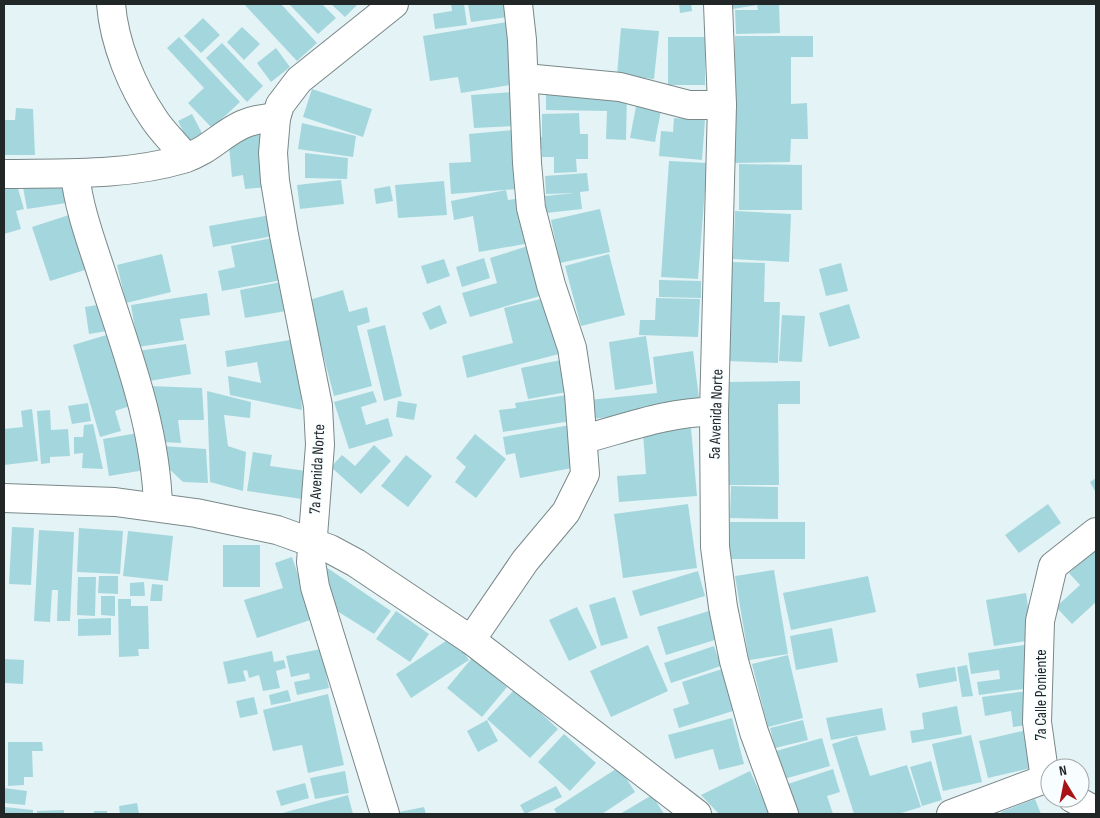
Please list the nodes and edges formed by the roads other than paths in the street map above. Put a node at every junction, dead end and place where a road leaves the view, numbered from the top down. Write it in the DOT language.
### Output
graph roads {
  1 [pos="111,4"];
  2 [pos="394,4"];
  3 [pos="518,4"];
  4 [pos="718,4"];
  5 [pos="524,78"];
  6 [pos="722,105"];
  7 [pos="276,118"];
  8 [pos="186,158"];
  9 [pos="4,174"];
  10 [pos="75,174"];
  11 [pos="714,412"];
  12 [pos="584,439"];
  13 [pos="4,498"];
  14 [pos="158,507"];
  15 [pos="1096,532"];
  16 [pos="311,541"];
  17 [pos="472,640"];
  18 [pos="1044,758"];
  19 [pos="1040,784"];
  20 [pos="385,814"];
  21 [pos="697,814"];
  22 [pos="784,814"];
  23 [pos="951,814"];
  1 -- 8 [label="street"];
  2 -- 7 [label="street, 7a Avenida Norte"];
  3 -- 5 [label="street"];
  4 -- 6 [label="street, 5a Avenida Norte"];
  5 -- 6 [label="street"];
  5 -- 12 [label="street"];
  6 -- 11 [label="street, 5a Avenida Norte"];
  7 -- 8 [label="street"];
  7 -- 16 [label="street, 7a Avenida Norte"];
  8 -- 10 [label="street"];
  9 -- 10 [label="street"];
  10 -- 14 [label="street"];
  11 -- 12 [label="street"];
  11 -- 22 [label="street, 5a Avenida Norte"];
  12 -- 17 [label="street"];
  13 -- 14 [label="street"];
  14 -- 16 [label="street"];
  15 -- 18 [label="street, 7a Calle Poniente"];
  16 -- 17 [label="street"];
  16 -- 20 [label="street, 7a Avenida Norte"];
  17 -- 21 [label="street"];
  19 -- 23 [label="street, 7a Calle Poniente"];
}
